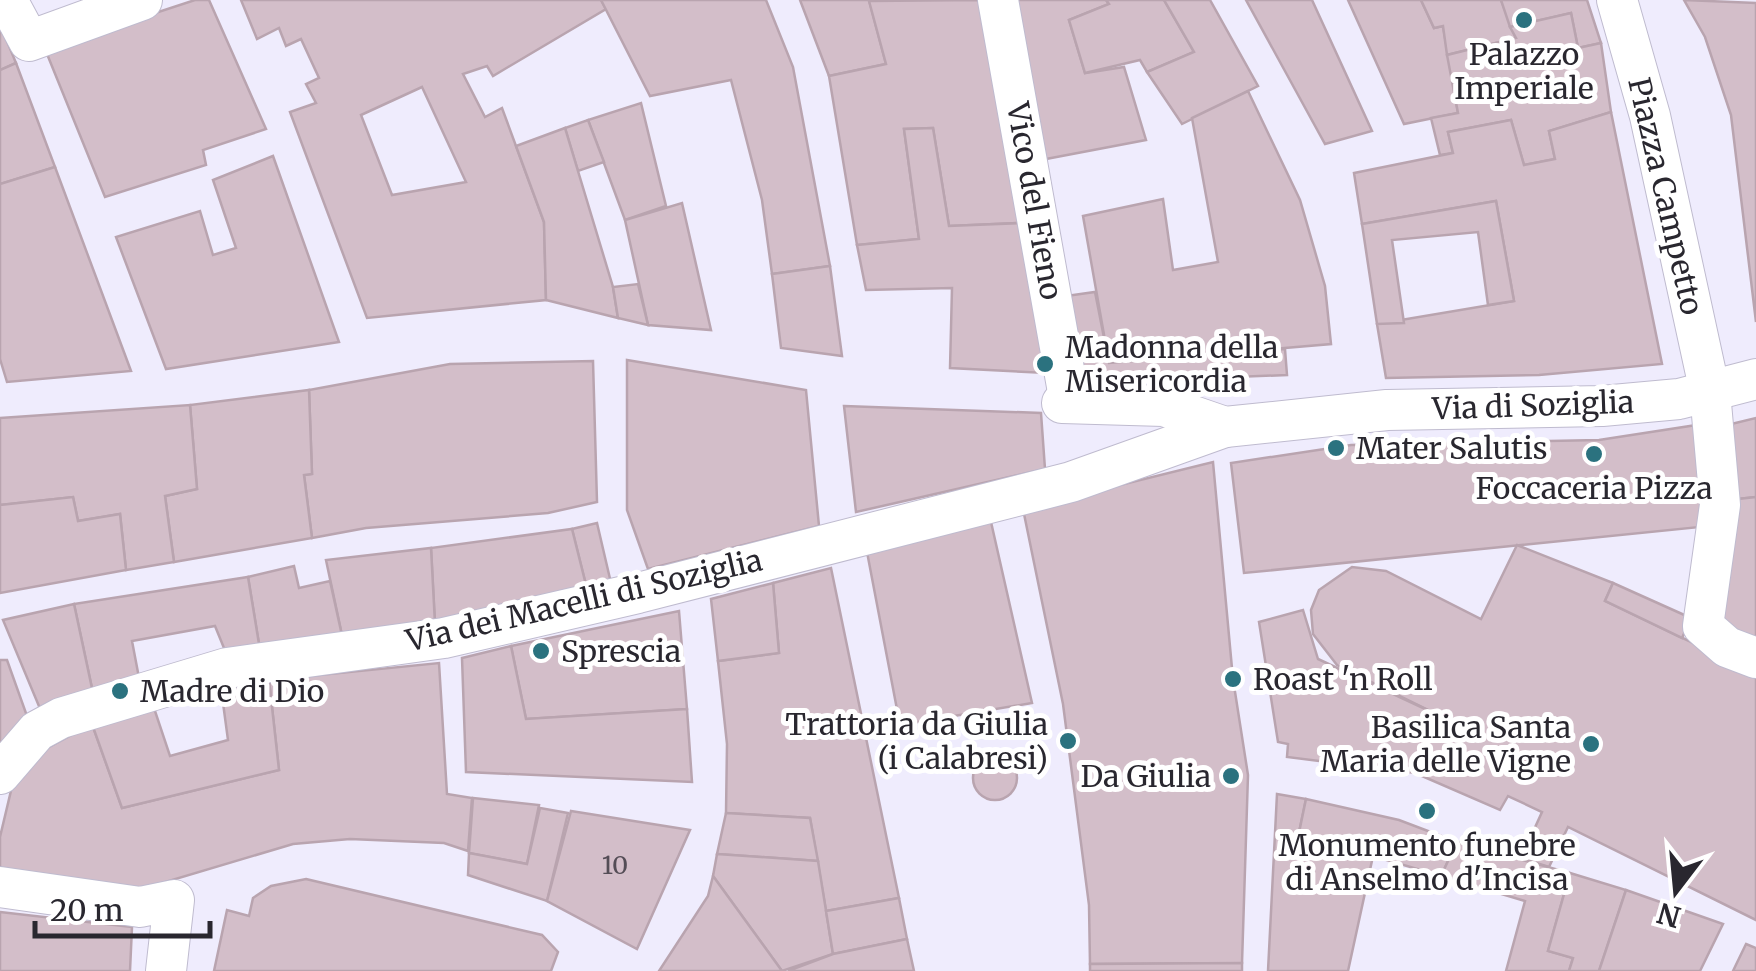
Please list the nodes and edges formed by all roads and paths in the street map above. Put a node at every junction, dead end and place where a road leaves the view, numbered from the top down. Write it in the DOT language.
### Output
graph roads {
  1 [pos="142,0"];
  2 [pos="998,0"];
  3 [pos="1617,0"];
  4 [pos="15,13"];
  5 [pos="1756,379"];
  6 [pos="1694,396"];
  7 [pos="1225,427"];
  8 [pos="1756,658"];
  9 [pos="0,774"];
  10 [pos="0,887"];
  11 [pos="166,971"];
  1 -- 4 [label="street"];
  2 -- 7 [label="street, Vico del Fieno"];
  3 -- 6 [label="street, Piazza Campetto"];
  5 -- 6 [label="street, Via di Soziglia"];
  6 -- 7 [label="street, Via di Soziglia"];
  6 -- 8 [label="street, Piazza Campetto"];
  7 -- 9 [label="street, Via dei Macelli di Soziglia"];
  10 -- 11 [label="street"];
}
